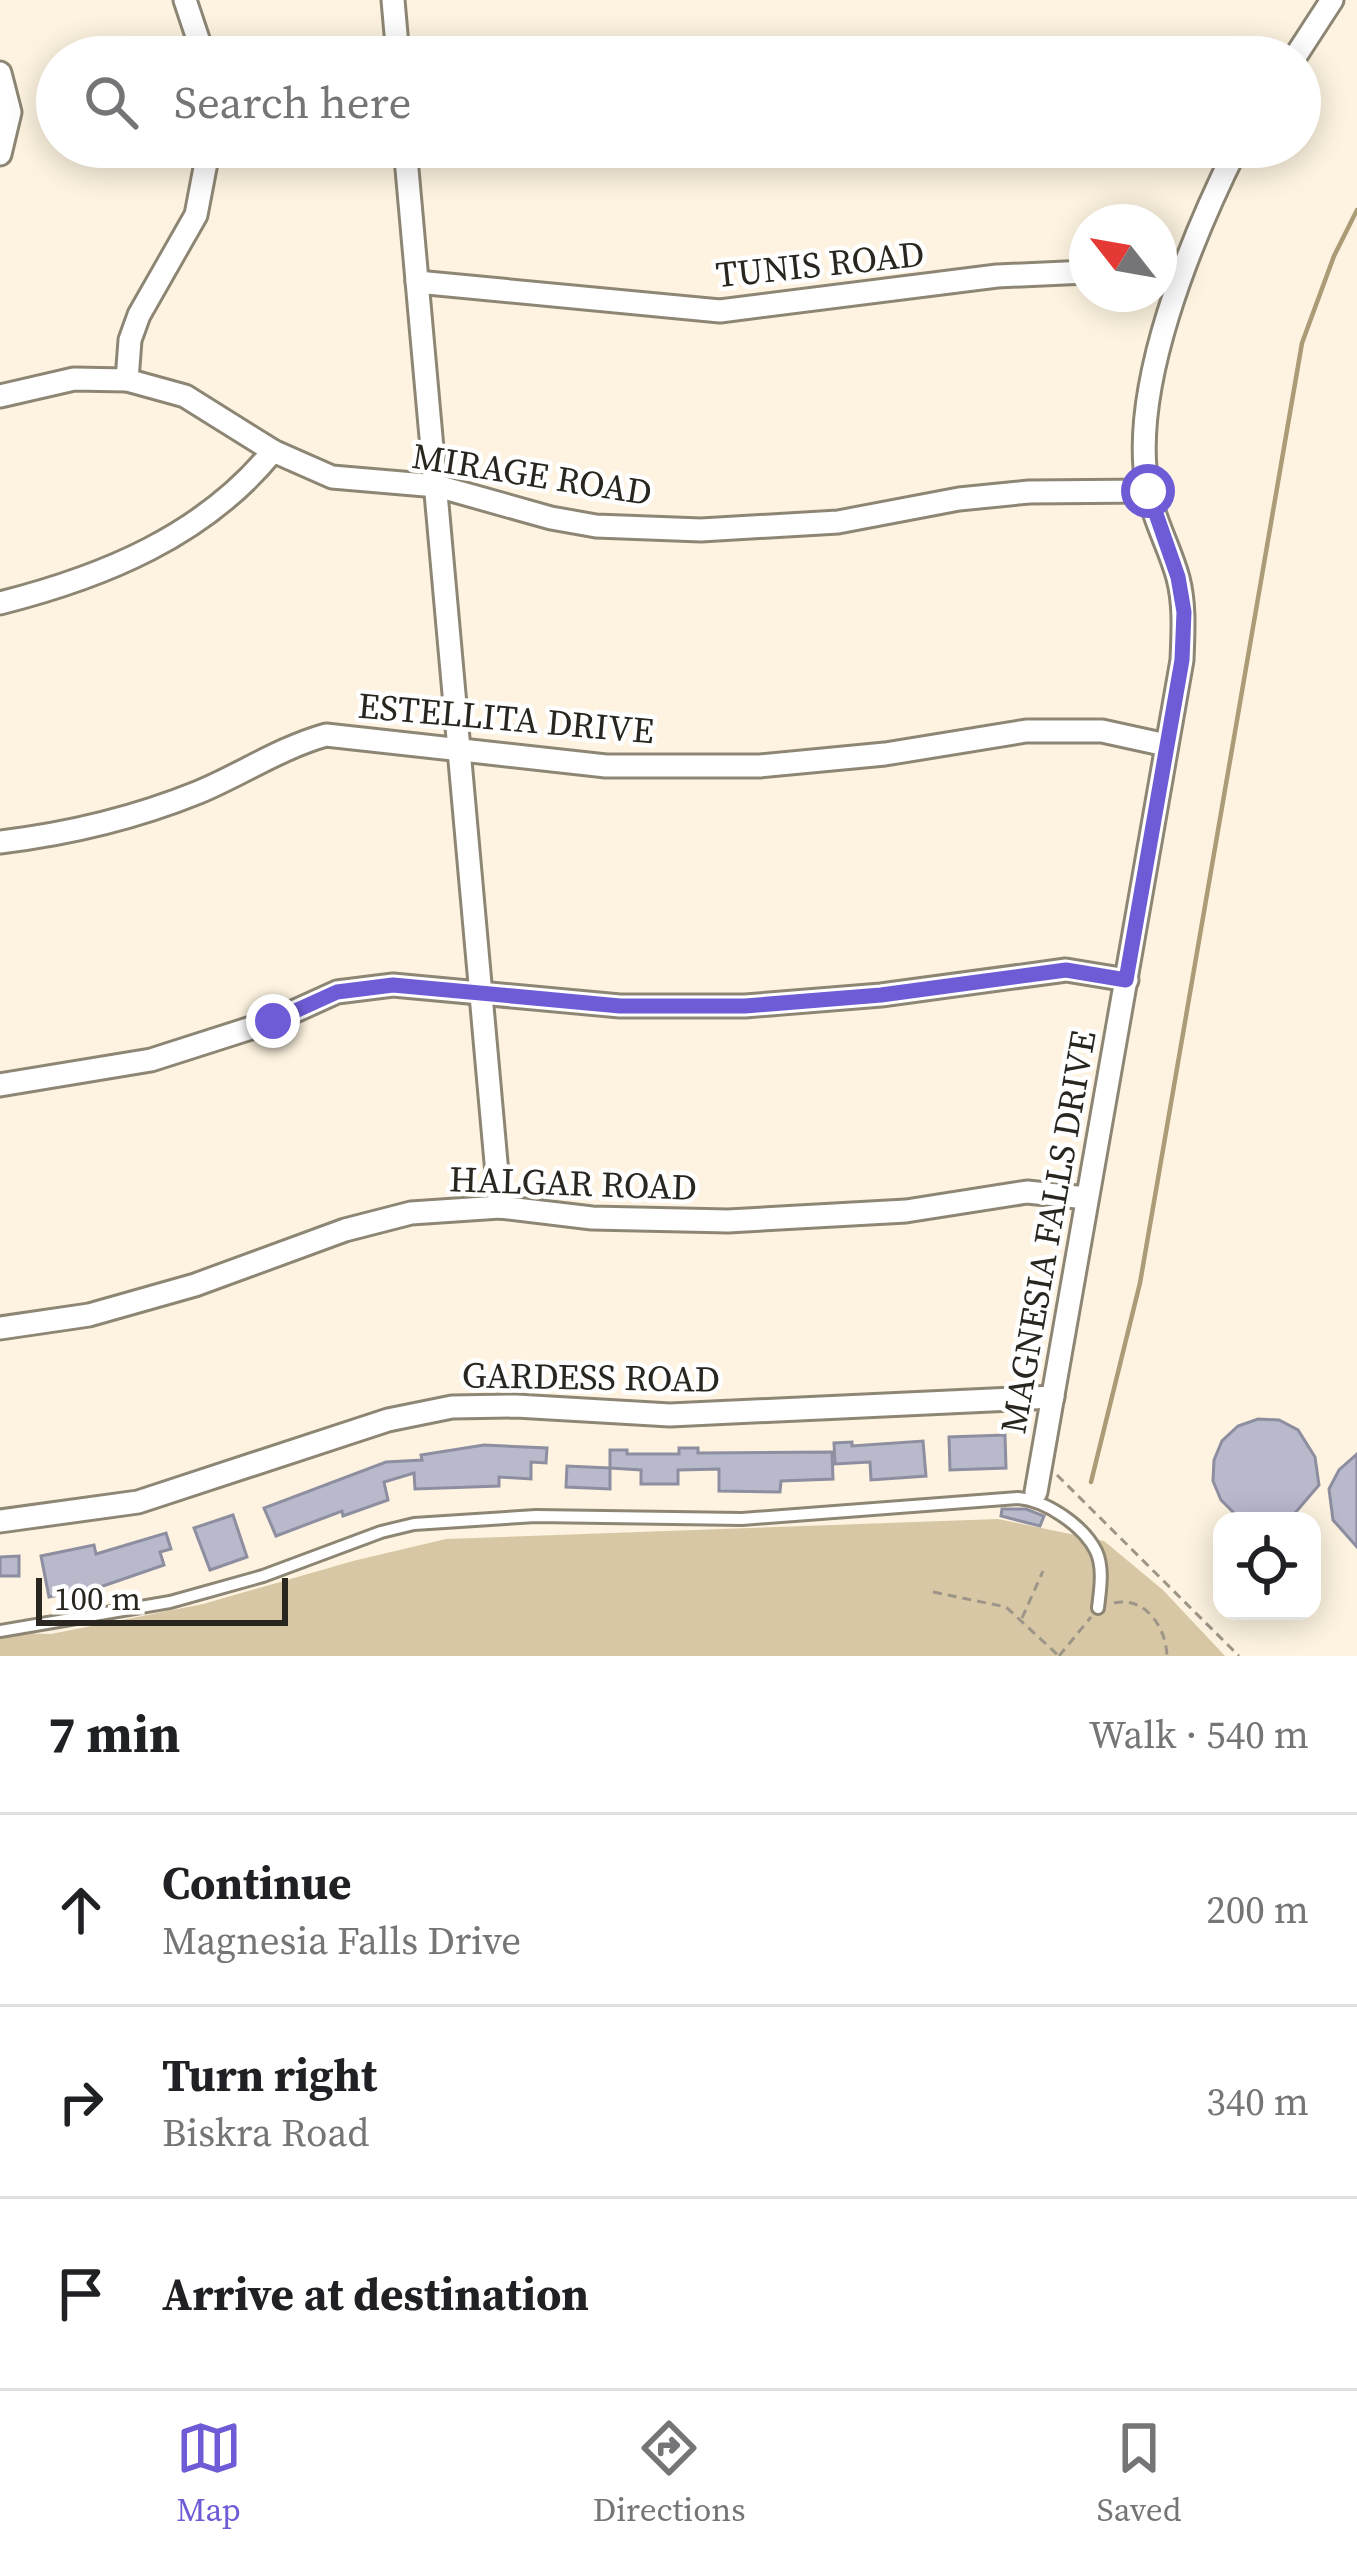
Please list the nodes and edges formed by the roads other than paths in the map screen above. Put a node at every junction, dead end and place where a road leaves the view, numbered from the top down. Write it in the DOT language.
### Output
graph roads {
  1 [pos="185,0"];
  2 [pos="393,0"];
  3 [pos="1332,0"];
  4 [pos="197,36"];
  5 [pos="396,36"];
  6 [pos="1309,36"];
  7 [pos="0,73"];
  8 [pos="0,154"];
  9 [pos="205,168"];
  10 [pos="407,168"];
  11 [pos="1226,168"];
  12 [pos="1177,267"];
  13 [pos="1069,273"];
  14 [pos="417,282"];
  15 [pos="1164,312"];
  16 [pos="127,380"];
  17 [pos="0,396"];
  18 [pos="273,452"];
  19 [pos="437,486"];
  20 [pos="1148,491"];
  21 [pos="0,603"];
  22 [pos="1166,745"];
  23 [pos="460,749"];
  24 [pos="0,842"];
  25 [pos="1126,980"];
  26 [pos="482,993"];
  27 [pos="0,1085"];
  28 [pos="1087,1198"];
  29 [pos="500,1207"];
  30 [pos="0,1328"];
  31 [pos="1053,1397"];
  32 [pos="1036,1492"];
  33 [pos="0,1521"];
  34 [pos="1098,1608"];
  35 [pos="0,1631"];
  1 -- 4 [label="street"];
  2 -- 5 [label="street"];
  3 -- 6 [label="street"];
  7 -- 8 [label="street"];
  9 -- 16 [label="street"];
  10 -- 14 [label="street"];
  11 -- 12 [label="street, MAGNESIA FALLS DRIVE"];
  13 -- 14 [label="street, TUNIS ROAD"];
  14 -- 19 [label="street"];
  15 -- 20 [label="street, MAGNESIA FALLS DRIVE"];
  16 -- 17 [label="street, MIRAGE ROAD"];
  16 -- 18 [label="street, MIRAGE ROAD"];
  18 -- 19 [label="street, MIRAGE ROAD"];
  18 -- 21 [label="street"];
  19 -- 20 [label="street, MIRAGE ROAD"];
  19 -- 23 [label="street"];
  20 -- 22 [label="street, MAGNESIA FALLS DRIVE"];
  22 -- 23 [label="street, ESTELLITA DRIVE"];
  22 -- 25 [label="street, MAGNESIA FALLS DRIVE"];
  23 -- 24 [label="street, ESTELLITA DRIVE"];
  23 -- 26 [label="street"];
  25 -- 26 [label="street"];
  25 -- 28 [label="street, MAGNESIA FALLS DRIVE"];
  26 -- 27 [label="street"];
  26 -- 29 [label="street"];
  28 -- 29 [label="street, HALGAR ROAD"];
  28 -- 31 [label="street, MAGNESIA FALLS DRIVE"];
  29 -- 30 [label="street, HALGAR ROAD"];
  31 -- 32 [label="street, MAGNESIA FALLS DRIVE"];
  31 -- 33 [label="street, GARDESS ROAD"];
  34 -- 35 [label="lane"];
}
